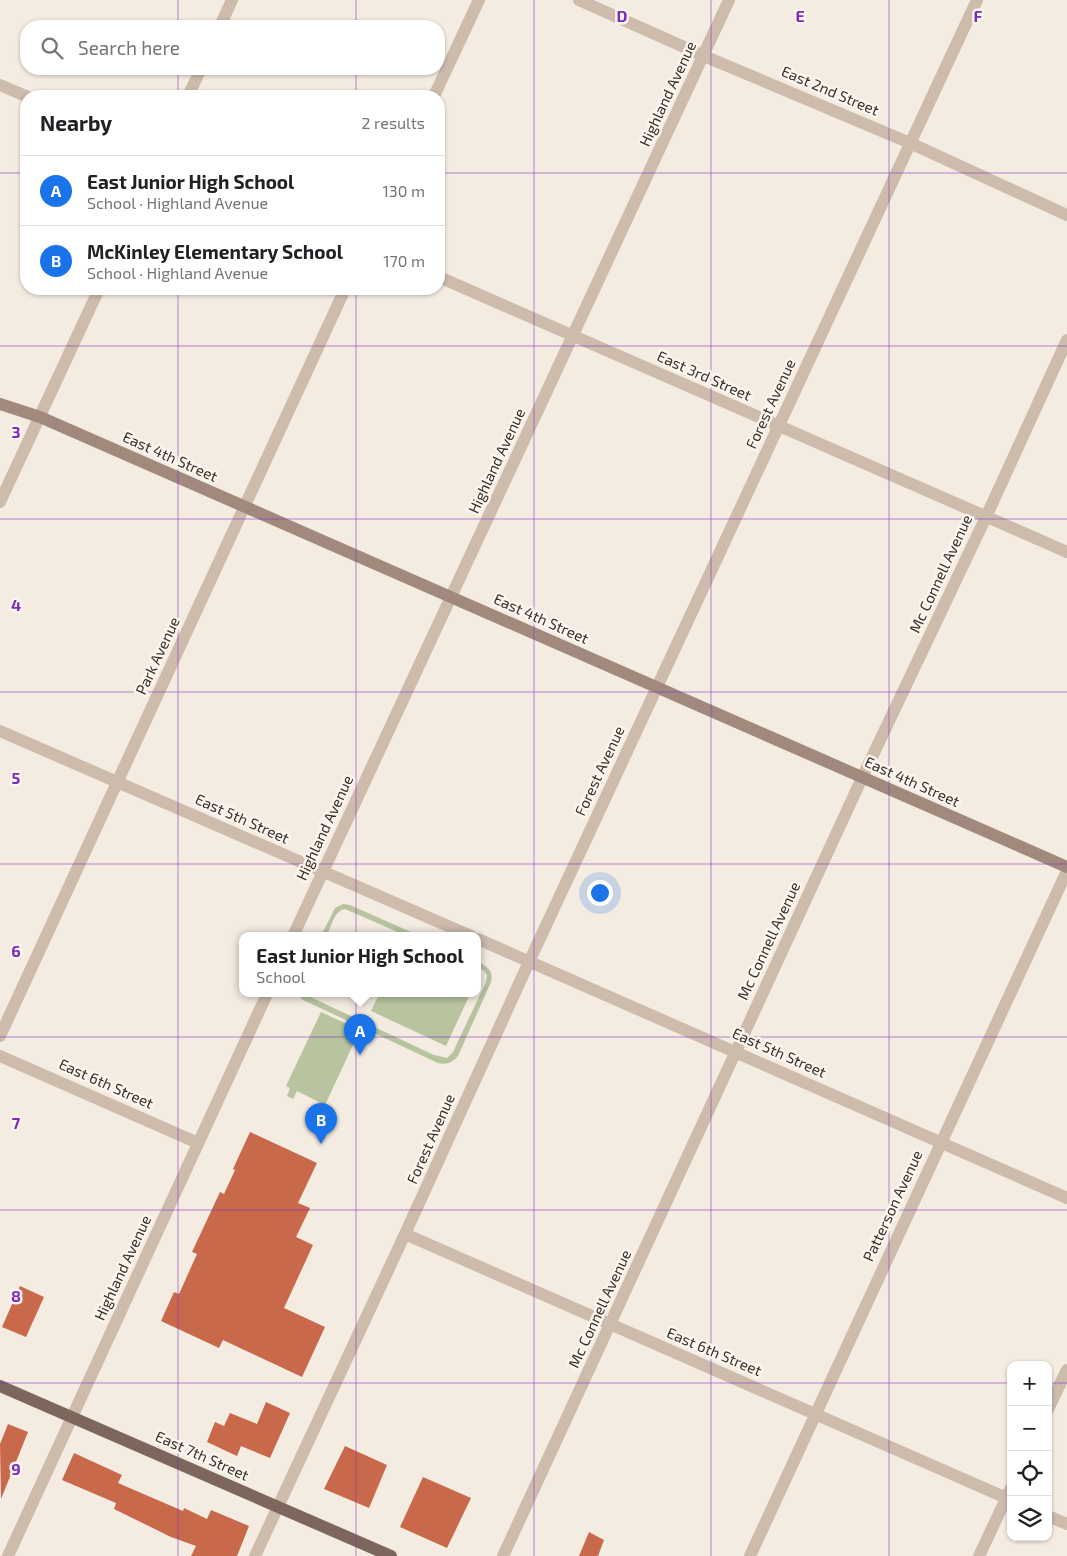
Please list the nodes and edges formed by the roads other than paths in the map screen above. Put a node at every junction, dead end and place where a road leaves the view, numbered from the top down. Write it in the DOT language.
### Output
graph roads {
  1 [pos="232,0"];
  2 [pos="479,0"];
  3 [pos="578,0"];
  4 [pos="729,0"];
  5 [pos="976,0"];
  6 [pos="223,20"];
  7 [pos="704,56"];
  8 [pos="445,73"];
  9 [pos="198,75"];
  10 [pos="444,75"];
  11 [pos="0,85"];
  12 [pos="191,90"];
  13 [pos="437,90"];
  14 [pos="20,93"];
  15 [pos="910,143"];
  16 [pos="1067,215"];
  17 [pos="445,280"];
  18 [pos="96,295"];
  19 [pos="342,295"];
  20 [pos="573,336"];
  21 [pos="1067,340"];
  22 [pos="0,404"];
  23 [pos="40,417"];
  24 [pos="779,426"];
  25 [pos="0,502"];
  26 [pos="244,507"];
  27 [pos="986,517"];
  28 [pos="1067,552"];
  29 [pos="451,598"];
  30 [pos="656,687"];
  31 [pos="0,731"];
  32 [pos="862,778"];
  33 [pos="118,782"];
  34 [pos="1067,869"];
  35 [pos="323,872"];
  36 [pos="295,932"];
  37 [pos="462,932"];
  38 [pos="481,940"];
  39 [pos="529,962"];
  40 [pos="266,997"];
  41 [pos="0,1036"];
  42 [pos="736,1052"];
  43 [pos="0,1056"];
  44 [pos="198,1142"];
  45 [pos="941,1143"];
  46 [pos="1067,1198"];
  47 [pos="405,1234"];
  48 [pos="610,1325"];
  49 [pos="1067,1370"];
  50 [pos="0,1386"];
  51 [pos="1049,1406"];
  52 [pos="816,1414"];
  53 [pos="72,1416"];
  54 [pos="1007,1494"];
  55 [pos="1009,1496"];
  56 [pos="278,1508"];
  57 [pos="1052,1518"];
  58 [pos="1067,1524"];
  59 [pos="8,1556"];
  60 [pos="255,1556"];
  61 [pos="391,1556"];
  62 [pos="503,1556"];
  63 [pos="750,1556"];
  64 [pos="979,1556"];
  1 -- 6 [label="street"];
  2 -- 8 [label="street"];
  3 -- 7 [label="street, East 2nd Street"];
  4 -- 7 [label="street, Highland Avenue"];
  5 -- 15 [label="street, Forest Avenue"];
  7 -- 15 [label="street, East 2nd Street"];
  7 -- 20 [label="street, Highland Avenue"];
  9 -- 12 [label="street"];
  10 -- 13 [label="street"];
  11 -- 14 [label="street"];
  15 -- 16 [label="street, East 2nd Street"];
  15 -- 24 [label="street, Forest Avenue"];
  17 -- 20 [label="street, East 3rd Street"];
  18 -- 23 [label="street"];
  19 -- 26 [label="street, Park Avenue"];
  20 -- 24 [label="street, East 3rd Street"];
  20 -- 29 [label="street, Highland Avenue"];
  21 -- 27 [label="street, Mc Connell Avenue"];
  22 -- 23 [label="street, East 4th Street"];
  23 -- 25 [label="street"];
  23 -- 26 [label="street, East 4th Street"];
  24 -- 27 [label="street, East 3rd Street"];
  24 -- 30 [label="street, Forest Avenue"];
  26 -- 29 [label="street, East 4th Street"];
  26 -- 33 [label="street, Park Avenue"];
  27 -- 28 [label="street, East 3rd Street"];
  27 -- 32 [label="street, Mc Connell Avenue"];
  29 -- 30 [label="street, East 4th Street"];
  29 -- 35 [label="street, Highland Avenue"];
  30 -- 32 [label="street, East 4th Street"];
  30 -- 39 [label="street, Forest Avenue"];
  31 -- 33 [label="street, East 5th Street"];
  32 -- 34 [label="street, East 4th Street"];
  32 -- 42 [label="street, Mc Connell Avenue"];
  33 -- 35 [label="street, East 5th Street"];
  33 -- 41 [label="street, Park Avenue"];
  34 -- 45 [label="street, Patterson Avenue"];
  35 -- 36 [label="street, Highland Avenue"];
  35 -- 37 [label="street, East 5th Street"];
  38 -- 39 [label="street, East 5th Street"];
  39 -- 42 [label="street, East 5th Street"];
  39 -- 47 [label="street, Forest Avenue"];
  40 -- 44 [label="street, Highland Avenue"];
  42 -- 45 [label="street, East 5th Street"];
  42 -- 48 [label="street, Mc Connell Avenue"];
  43 -- 44 [label="street, East 6th Street"];
  44 -- 53 [label="street, Highland Avenue"];
  45 -- 46 [label="street, East 5th Street"];
  45 -- 52 [label="street, Patterson Avenue"];
  47 -- 48 [label="street, East 6th Street"];
  47 -- 56 [label="street, Forest Avenue"];
  48 -- 52 [label="street, East 6th Street"];
  48 -- 62 [label="street, Mc Connell Avenue"];
  49 -- 51 [label="street"];
  50 -- 53 [label="main road, East 7th Street"];
  52 -- 54 [label="street, East 6th Street"];
  52 -- 63 [label="street, Patterson Avenue"];
  53 -- 56 [label="main road, East 7th Street"];
  53 -- 59 [label="street, Highland Avenue"];
  55 -- 64 [label="street"];
  56 -- 60 [label="street, Forest Avenue"];
  56 -- 61 [label="main road, East 7th Street"];
  57 -- 58 [label="street"];
}
